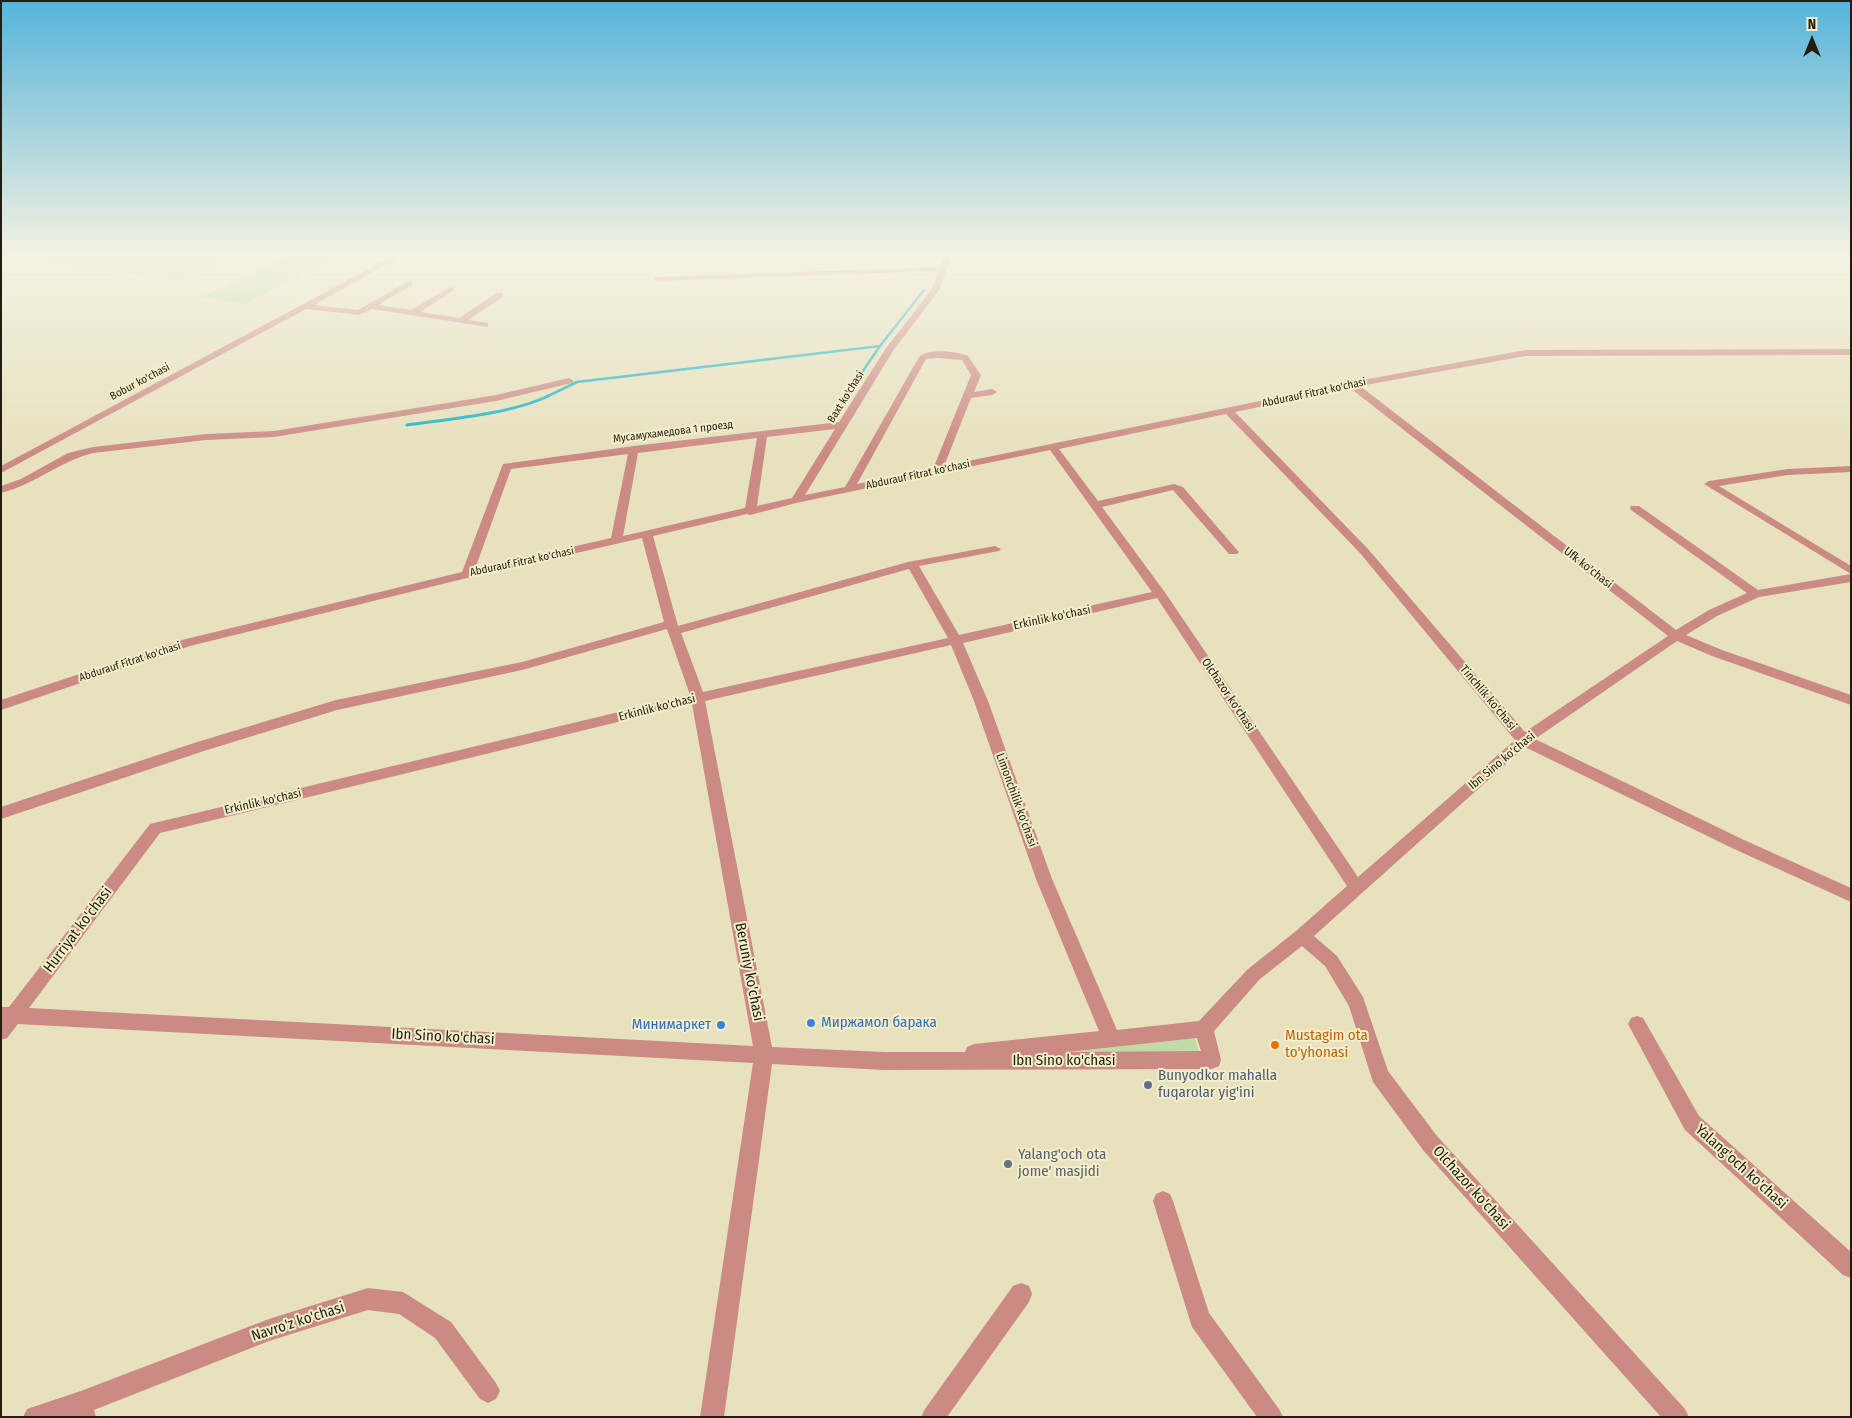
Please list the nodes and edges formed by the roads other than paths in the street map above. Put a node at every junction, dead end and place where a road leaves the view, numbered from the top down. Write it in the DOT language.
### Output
graph roads {
  1 [pos="272,323"];
  2 [pos="480,323"];
  3 [pos="910,323"];
  4 [pos="485,324"];
  5 [pos="1851,352"];
  6 [pos="569,381"];
  7 [pos="1352,385"];
  8 [pos="992,392"];
  9 [pos="967,396"];
  10 [pos="1228,411"];
  11 [pos="842,425"];
  12 [pos="763,434"];
  13 [pos="1053,447"];
  14 [pos="634,449"];
  15 [pos="1851,469"];
  16 [pos="1,470"];
  17 [pos="937,471"];
  18 [pos="849,489"];
  19 [pos="1,490"];
  20 [pos="796,500"];
  21 [pos="1095,505"];
  22 [pos="1635,508"];
  23 [pos="750,512"];
  24 [pos="646,535"];
  25 [pos="616,541"];
  26 [pos="995,549"];
  27 [pos="1233,552"];
  28 [pos="912,564"];
  29 [pos="1851,571"];
  30 [pos="467,574"];
  31 [pos="1851,578"];
  32 [pos="1160,594"];
  33 [pos="1756,594"];
  34 [pos="672,627"];
  35 [pos="1676,636"];
  36 [pos="955,639"];
  37 [pos="698,698"];
  38 [pos="1851,700"];
  39 [pos="1,705"];
  40 [pos="1524,740"];
  41 [pos="1,813"];
  42 [pos="155,828"];
  43 [pos="1357,888"];
  44 [pos="1851,895"];
  45 [pos="1302,936"];
  46 [pos="7,1015"];
  47 [pos="1637,1024"];
  48 [pos="1204,1029"];
  49 [pos="1,1032"];
  50 [pos="1112,1040"];
  51 [pos="764,1054"];
  52 [pos="884,1061"];
  53 [pos="1162,1201"];
  54 [pos="1851,1267"];
  55 [pos="1021,1294"];
  56 [pos="488,1391"];
  57 [pos="82,1410"];
  58 [pos="35,1417"];
  59 [pos="712,1417"];
  60 [pos="933,1417"];
  61 [pos="1271,1417"];
  62 [pos="1677,1417"];
  1 -- 16 [label="street, Bobur ko'chasi"];
  2 -- 4 [label="street"];
  3 -- 11 [label="street, Baxt ko'chasi"];
  5 -- 7 [label="street, Abdurauf Fitrat ko'chasi"];
  6 -- 19 [label="street"];
  7 -- 10 [label="street, Abdurauf Fitrat ko'chasi"];
  7 -- 35 [label="street, Ufk ko'chasi"];
  8 -- 9 [label="street"];
  9 -- 17 [label="street"];
  9 -- 18 [label="street"];
  10 -- 13 [label="street, Abdurauf Fitrat ko'chasi"];
  10 -- 40 [label="street, Tinchlik ko'chasi"];
  11 -- 12 [label="street, Мусамухамедова 1 проезд"];
  11 -- 20 [label="street, Baxt ko'chasi"];
  12 -- 14 [label="street, Мусамухамедова 1 проезд"];
  12 -- 23 [label="street"];
  13 -- 17 [label="street, Abdurauf Fitrat ko'chasi"];
  13 -- 21 [label="street, Olchazor ko'chasi"];
  14 -- 25 [label="street"];
  14 -- 30 [label="street, Мусамухамедова 1 проезд"];
  15 -- 29 [label="street"];
  17 -- 18 [label="street, Abdurauf Fitrat ko'chasi"];
  18 -- 20 [label="street, Abdurauf Fitrat ko'chasi"];
  20 -- 23 [label="street, Abdurauf Fitrat ko'chasi"];
  21 -- 27 [label="street"];
  21 -- 32 [label="street, Olchazor ko'chasi"];
  22 -- 33 [label="street"];
  23 -- 24 [label="street, Abdurauf Fitrat ko'chasi"];
  24 -- 25 [label="street, Abdurauf Fitrat ko'chasi"];
  24 -- 34 [label="street, Beruniy ko'chasi"];
  25 -- 30 [label="street, Abdurauf Fitrat ko'chasi"];
  26 -- 28 [label="street"];
  28 -- 34 [label="street"];
  28 -- 36 [label="street, Limonchilik ko'chasi"];
  30 -- 39 [label="street, Abdurauf Fitrat ko'chasi"];
  31 -- 33 [label="street, Ibn Sino ko'chasi"];
  32 -- 36 [label="street, Erkinlik ko'chasi"];
  32 -- 43 [label="street, Olchazor ko'chasi"];
  33 -- 35 [label="street, Ibn Sino ko'chasi"];
  34 -- 37 [label="street, Beruniy ko'chasi"];
  34 -- 41 [label="street"];
  35 -- 38 [label="street, Ufk ko'chasi"];
  35 -- 40 [label="street, Ibn Sino ko'chasi"];
  36 -- 37 [label="street, Erkinlik ko'chasi"];
  36 -- 50 [label="street, Limonchilik ko'chasi"];
  37 -- 42 [label="street, Erkinlik ko'chasi"];
  37 -- 51 [label="street, Beruniy ko'chasi"];
  40 -- 43 [label="street, Ibn Sino ko'chasi"];
  40 -- 44 [label="street, Tinchlik ko'chasi"];
  42 -- 46 [label="street, Hurriyat ko'chasi"];
  43 -- 45 [label="street, Ibn Sino ko'chasi"];
  45 -- 48 [label="street, Ibn Sino ko'chasi"];
  45 -- 62 [label="street, Olchazor ko'chasi"];
  46 -- 49 [label="street, Hurriyat ko'chasi"];
  46 -- 51 [label="street, Ibn Sino ko'chasi"];
  47 -- 54 [label="street, Yalang'och ko'chasi"];
  48 -- 50 [label="street, Ibn Sino ko'chasi"];
  48 -- 52 [label="street, Ibn Sino ko'chasi"];
  50 -- 52 [label="street, Ibn Sino ko'chasi"];
  51 -- 52 [label="street, Ibn Sino ko'chasi"];
  51 -- 59 [label="street, Beruniy ko'chasi"];
  53 -- 61 [label="street"];
  55 -- 60 [label="street"];
  56 -- 57 [label="street, Navro'z ko'chasi"];
  57 -- 58 [label="street, Navro'z ko'chasi"];
}
